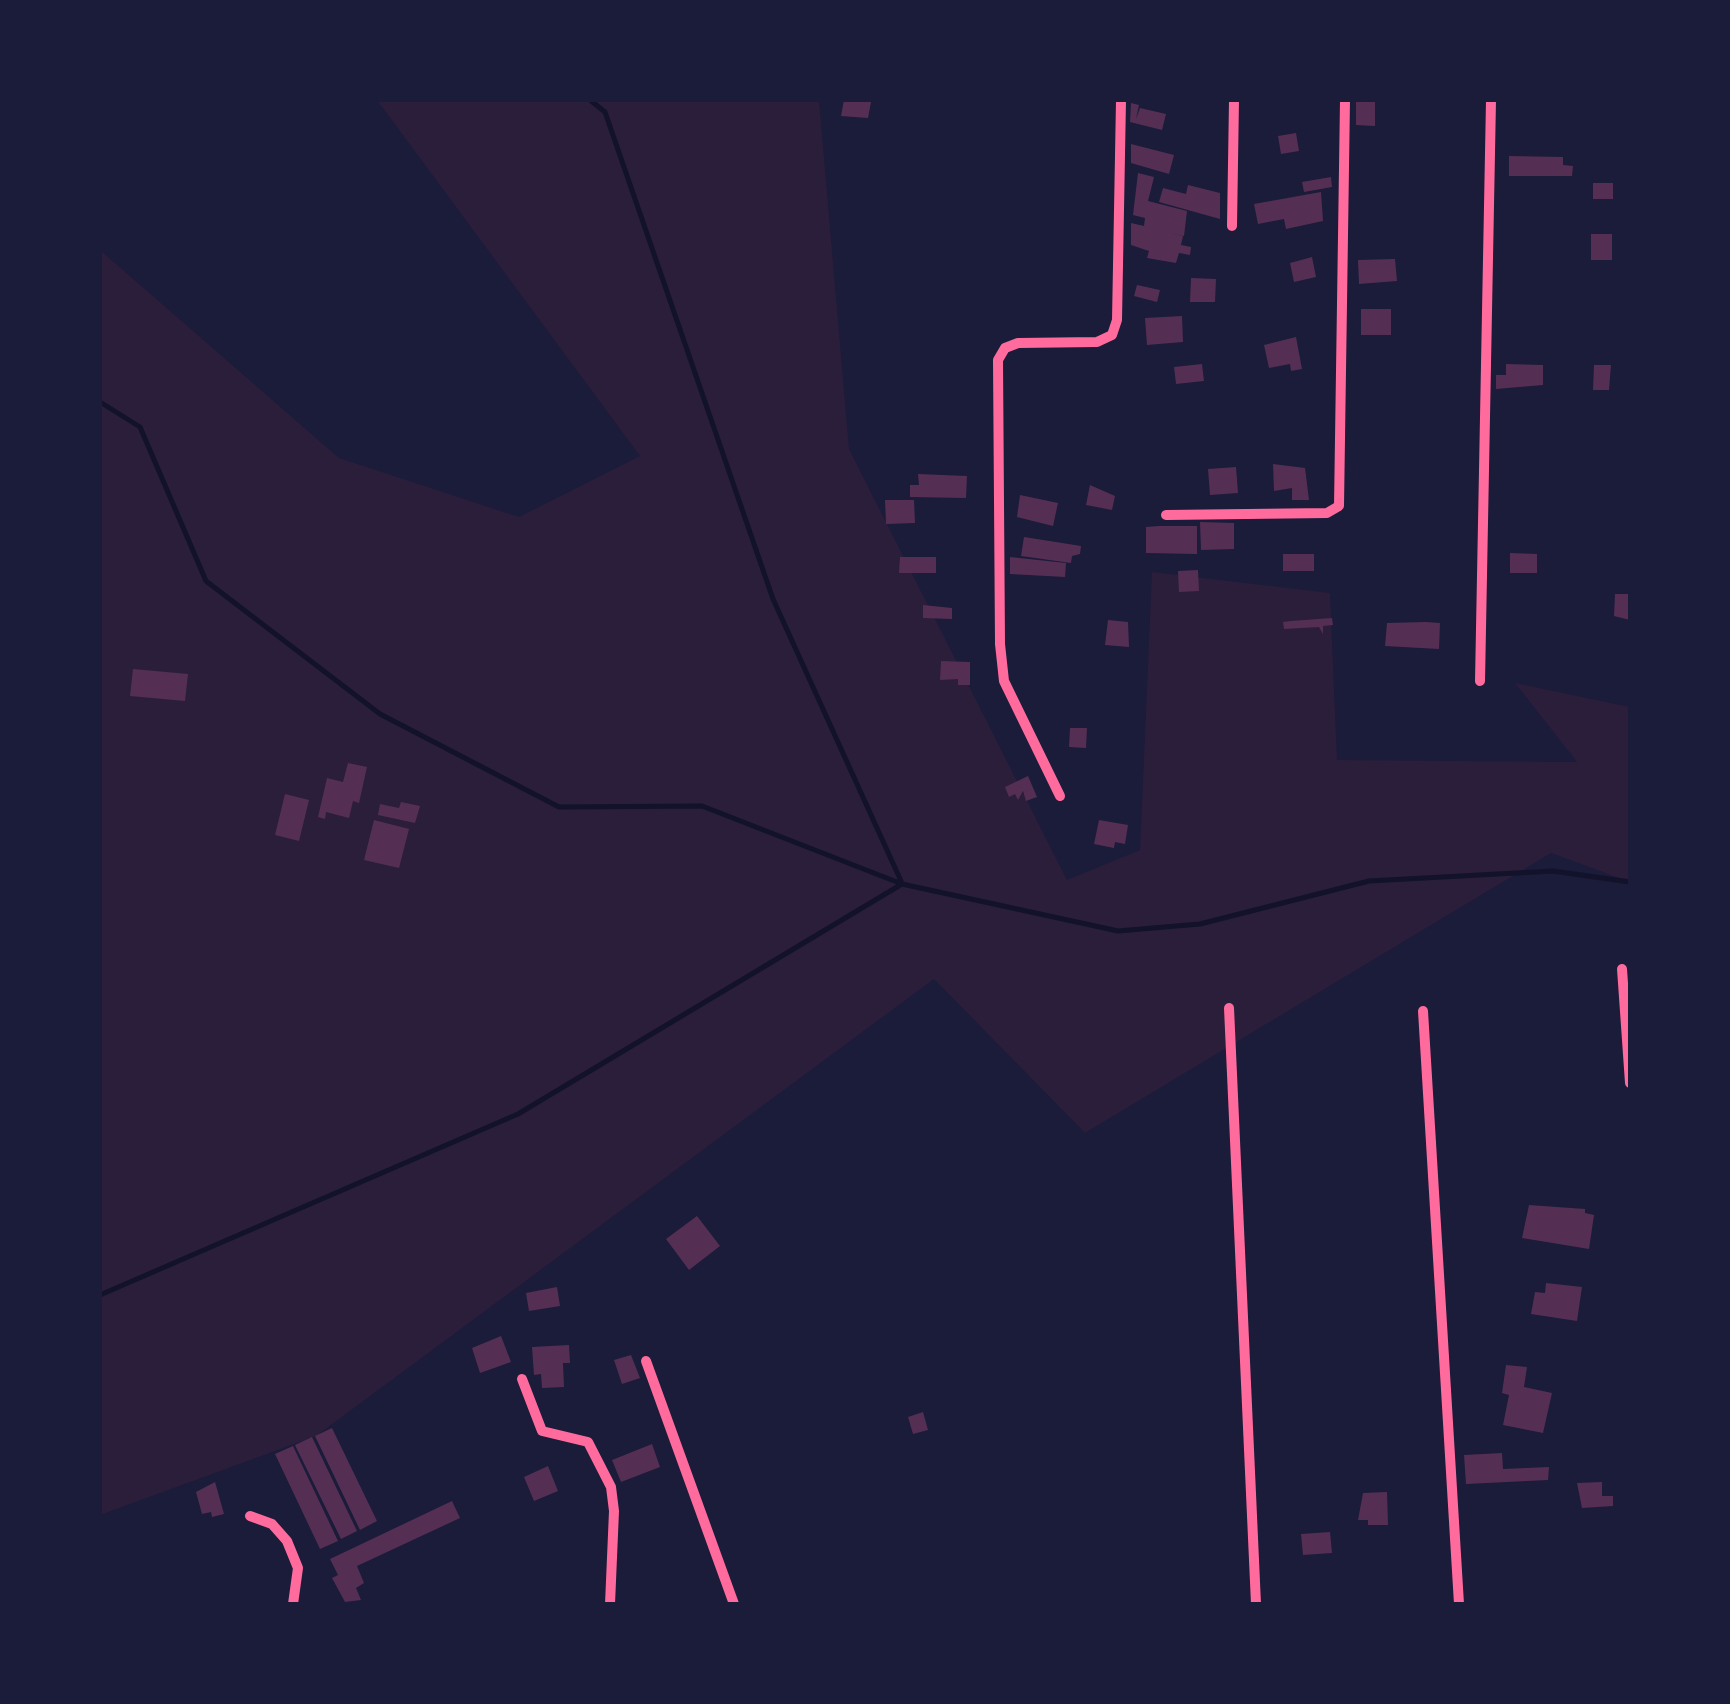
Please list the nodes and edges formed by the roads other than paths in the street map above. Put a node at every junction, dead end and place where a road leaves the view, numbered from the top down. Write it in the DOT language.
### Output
graph roads {
  1 [pos="1121,100"];
  2 [pos="1234,100"];
  3 [pos="1345,100"];
  4 [pos="1491,100"];
  5 [pos="1232,226"];
  6 [pos="1166,515"];
  7 [pos="1480,681"];
  8 [pos="1060,796"];
  9 [pos="1622,969"];
  10 [pos="1229,1008"];
  11 [pos="1424,1011"];
  12 [pos="1630,1083"];
  13 [pos="646,1361"];
  14 [pos="522,1379"];
  15 [pos="250,1516"];
  16 [pos="293,1604"];
  17 [pos="610,1604"];
  18 [pos="734,1604"];
  19 [pos="1256,1604"];
  20 [pos="1459,1604"];
  1 -- 8 [label="street"];
  2 -- 5 [label="street"];
  3 -- 6 [label="street"];
  4 -- 7 [label="street"];
  9 -- 12 [label="street"];
  10 -- 19 [label="street"];
  11 -- 20 [label="street"];
  13 -- 18 [label="street"];
  14 -- 17 [label="street"];
  15 -- 16 [label="street"];
}
